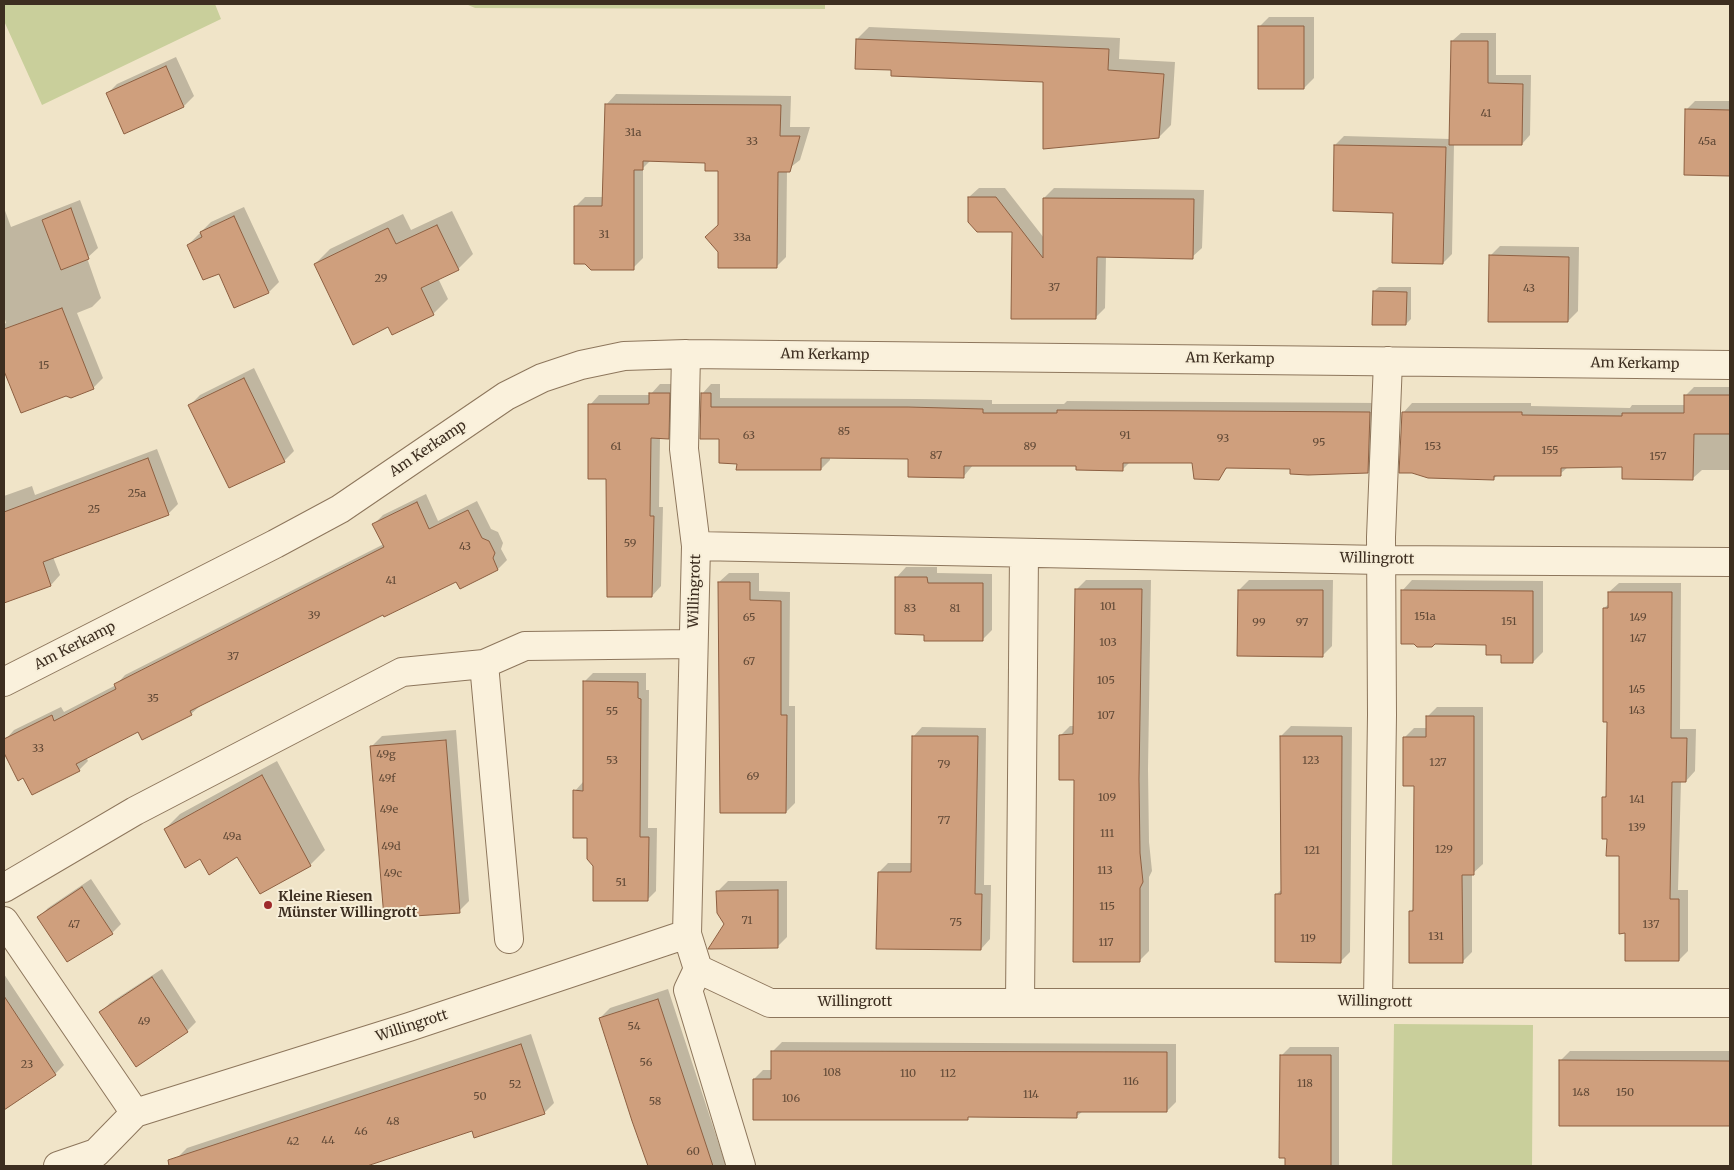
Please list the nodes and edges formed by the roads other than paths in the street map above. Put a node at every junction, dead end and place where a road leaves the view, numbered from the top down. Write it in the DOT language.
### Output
graph roads {
  1 [pos="686,354"];
  2 [pos="1388,360"];
  3 [pos="1730,365"];
  4 [pos="696,546"];
  5 [pos="1024,554"];
  6 [pos="1382,560"];
  7 [pos="1730,562"];
  8 [pos="693,644"];
  9 [pos="484,664"];
  10 [pos="4,682"];
  11 [pos="4,888"];
  12 [pos="4,921"];
  13 [pos="687,934"];
  14 [pos="509,939"];
  15 [pos="698,969"];
  16 [pos="1378,1001"];
  17 [pos="1020,1002"];
  18 [pos="1730,1003"];
  19 [pos="135,1113"];
  20 [pos="58,1166"];
  21 [pos="741,1166"];
  1 -- 2 [label="street, Am Kerkamp"];
  1 -- 4 [label="street"];
  1 -- 10 [label="street, Am Kerkamp"];
  2 -- 3 [label="street, Am Kerkamp"];
  2 -- 6 [label="street"];
  4 -- 5 [label="street, Willingrott"];
  4 -- 8 [label="street, Willingrott"];
  5 -- 6 [label="street, Willingrott"];
  5 -- 17 [label="street"];
  6 -- 7 [label="street, Willingrott"];
  6 -- 16 [label="street"];
  8 -- 9 [label="street"];
  8 -- 13 [label="street, Willingrott"];
  9 -- 11 [label="street"];
  9 -- 14 [label="street"];
  12 -- 19 [label="street"];
  13 -- 15 [label="street, Willingrott"];
  13 -- 19 [label="street, Willingrott"];
  15 -- 17 [label="street, Willingrott"];
  15 -- 21 [label="street"];
  16 -- 17 [label="street, Willingrott"];
  16 -- 18 [label="street, Willingrott"];
  19 -- 20 [label="street, Willingrott"];
}
